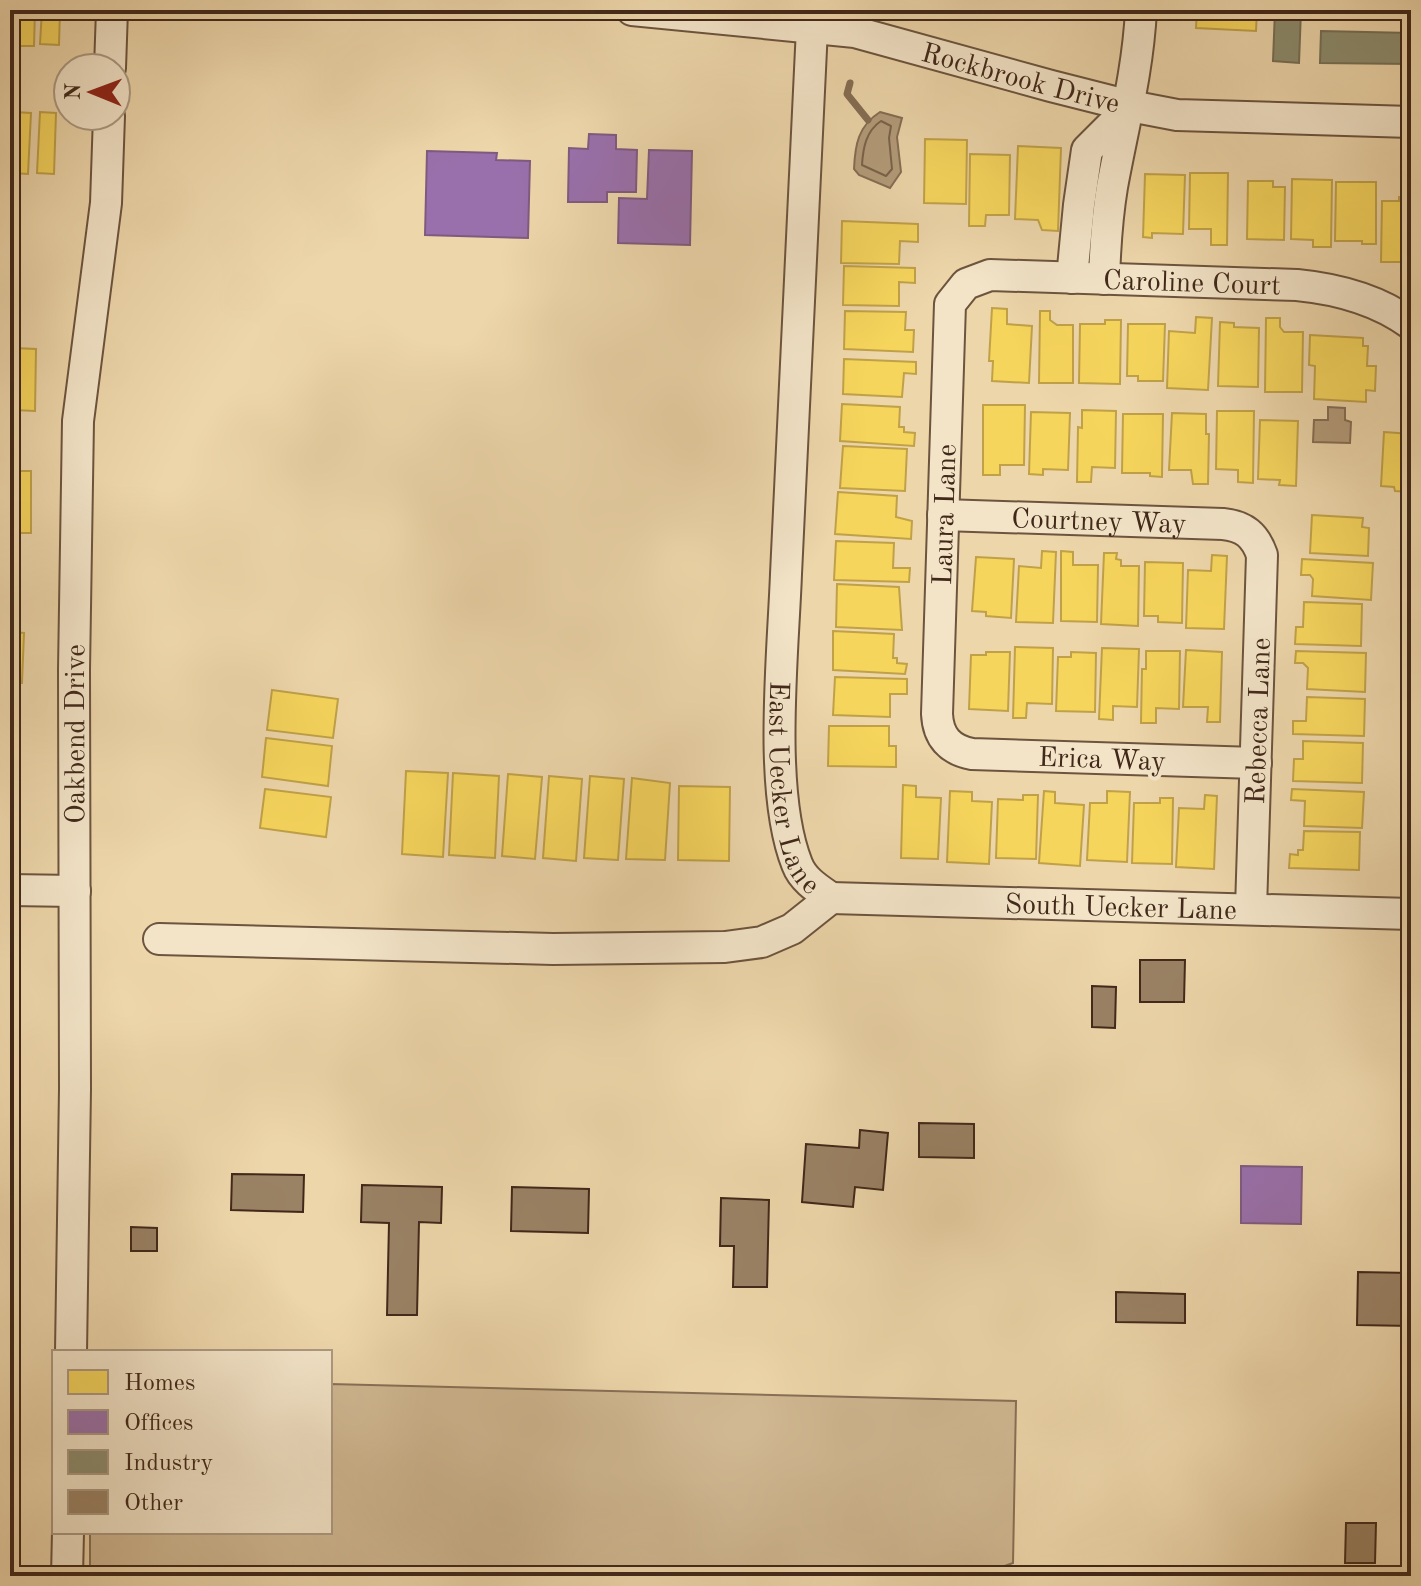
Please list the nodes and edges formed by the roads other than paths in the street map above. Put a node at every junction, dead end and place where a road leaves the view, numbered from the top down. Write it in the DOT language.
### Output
graph roads {
  1 [pos="112,10"];
  2 [pos="632,10"];
  3 [pos="1141,10"];
  4 [pos="812,28"];
  5 [pos="111,52"];
  6 [pos="1130,106"];
  7 [pos="1411,122"];
  8 [pos="108,132"];
  9 [pos="1072,278"];
  10 [pos="1104,279"];
  11 [pos="966,284"];
  12 [pos="1411,324"];
  13 [pos="943,515"];
  14 [pos="1253,535"];
  15 [pos="950,746"];
  16 [pos="1256,763"];
  17 [pos="10,890"];
  18 [pos="75,891"];
  19 [pos="831,898"];
  20 [pos="1251,909"];
  21 [pos="1411,914"];
  22 [pos="159,939"];
  23 [pos="71,1350"];
  24 [pos="68,1534"];
  25 [pos="67,1576"];
  1 -- 5 [label="street"];
  2 -- 4 [label="street, Rockbrook Drive"];
  3 -- 6 [label="street"];
  4 -- 6 [label="street, Rockbrook Drive"];
  4 -- 19 [label="street, East Uecker Lane"];
  6 -- 7 [label="street, Rockbrook Drive"];
  6 -- 9 [label="street"];
  6 -- 10 [label="street"];
  8 -- 18 [label="street, Oakbend Drive"];
  9 -- 10 [label="street, Caroline Court"];
  9 -- 11 [label="street, Caroline Court"];
  10 -- 12 [label="street, Caroline Court"];
  11 -- 13 [label="street, Laura Lane"];
  13 -- 14 [label="street, Courtney Way"];
  13 -- 15 [label="street, Laura Lane"];
  14 -- 16 [label="street, Rebecca Lane"];
  15 -- 16 [label="street, Erica Way"];
  16 -- 20 [label="street, Rebecca Lane"];
  17 -- 18 [label="street"];
  18 -- 23 [label="street, Oakbend Drive"];
  19 -- 20 [label="street, South Uecker Lane"];
  19 -- 22 [label="street, East Uecker Lane"];
  20 -- 21 [label="street, South Uecker Lane"];
  24 -- 25 [label="street"];
}
